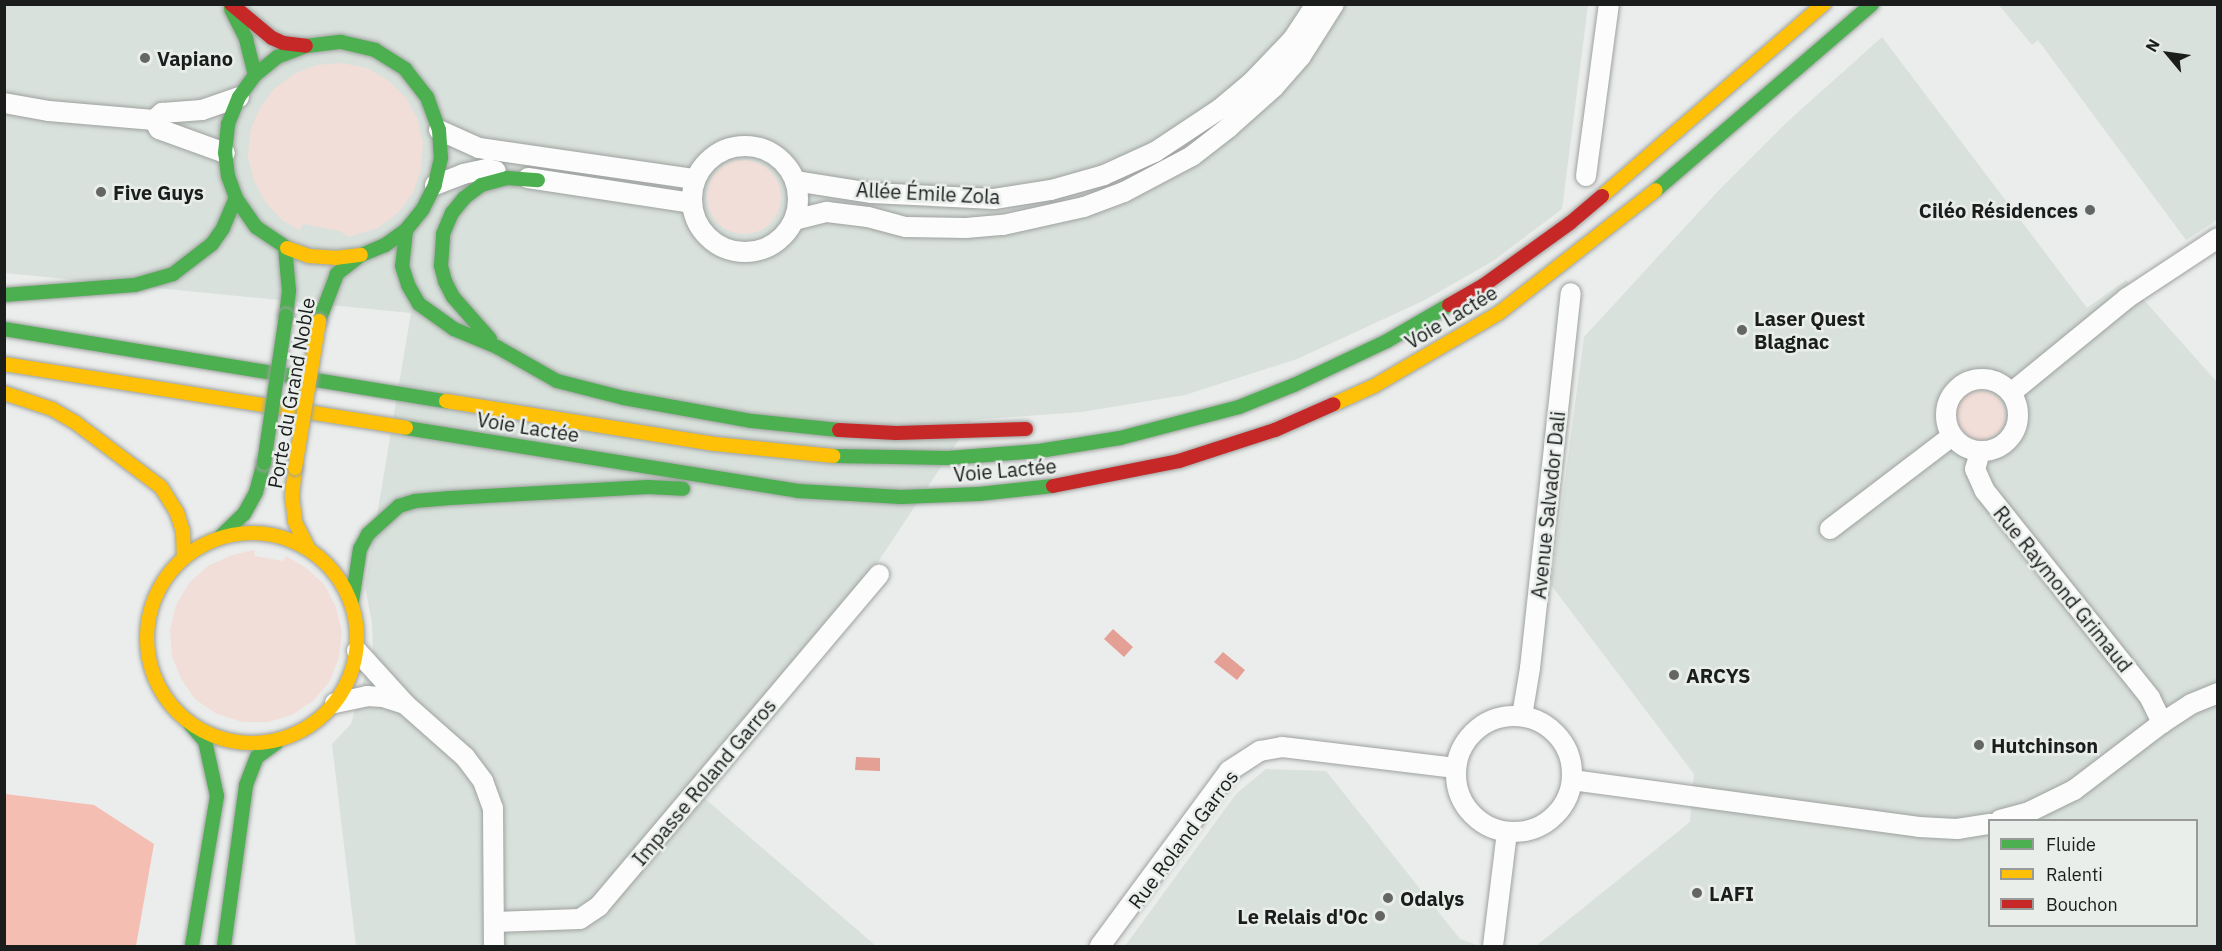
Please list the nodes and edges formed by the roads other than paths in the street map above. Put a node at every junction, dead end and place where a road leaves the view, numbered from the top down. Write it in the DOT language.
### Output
graph roads {
  1 [pos="230,4"];
  2 [pos="1316,4"];
  3 [pos="1334,4"];
  4 [pos="1609,4"];
  5 [pos="1824,4"];
  6 [pos="1872,4"];
  7 [pos="306,46"];
  8 [pos="255,75"];
  9 [pos="239,97"];
  10 [pos="4,103"];
  11 [pos="1220,109"];
  12 [pos="154,120"];
  13 [pos="439,130"];
  14 [pos="225,153"];
  15 [pos="1194,159"];
  16 [pos="1104,175"];
  17 [pos="1586,176"];
  18 [pos="695,179"];
  19 [pos="538,180"];
  20 [pos="795,181"];
  21 [pos="435,185"];
  22 [pos="236,198"];
  23 [pos="691,203"];
  24 [pos="1083,207"];
  25 [pos="794,220"];
  26 [pos="406,230"];
  27 [pos="2217,238"];
  28 [pos="285,247"];
  29 [pos="361,255"];
  30 [pos="1571,293"];
  31 [pos="4,295"];
  32 [pos="4,328"];
  33 [pos="497,347"];
  34 [pos="4,364"];
  35 [pos="1279,376"];
  36 [pos="1294,386"];
  37 [pos="4,393"];
  38 [pos="2011,393"];
  39 [pos="1038,428"];
  40 [pos="1952,436"];
  41 [pos="1980,452"];
  42 [pos="726,478"];
  43 [pos="1830,529"];
  44 [pos="220,537"];
  45 [pos="308,548"];
  46 [pos="184,557"];
  47 [pos="879,575"];
  48 [pos="352,601"];
  49 [pos="357,651"];
  50 [pos="2217,693"];
  51 [pos="335,703"];
  52 [pos="405,704"];
  53 [pos="1522,716"];
  54 [pos="188,722"];
  55 [pos="2162,723"];
  56 [pos="276,743"];
  57 [pos="1456,768"];
  58 [pos="1572,780"];
  59 [pos="2004,819"];
  60 [pos="1988,824"];
  61 [pos="1507,832"];
  62 [pos="494,922"];
  63 [pos="192,946"];
  64 [pos="224,946"];
  65 [pos="494,946"];
  66 [pos="1100,946"];
  67 [pos="1493,946"];
  1 -- 7 [label="main road"];
  1 -- 8 [label="main road"];
  2 -- 11 [label="street, Allée Émile Zola"];
  3 -- 15 [label="street, Allée Émile Zola"];
  4 -- 17 [label="street"];
  5 -- 36 [label="main road, Voie Lactée"];
  6 -- 42 [label="main road, Voie Lactée"];
  7 -- 8 [label="main road, Porte du Grand Noble"];
  7 -- 13 [label="main road, Porte du Grand Noble"];
  8 -- 9 [label="main road, Porte du Grand Noble"];
  9 -- 12 [label="street"];
  9 -- 14 [label="main road, Porte du Grand Noble"];
  10 -- 12 [label="street"];
  11 -- 15 [label="street, Allée Émile Zola"];
  11 -- 16 [label="street, Allée Émile Zola"];
  12 -- 14 [label="street"];
  13 -- 18 [label="street"];
  13 -- 21 [label="main road, Porte du Grand Noble"];
  14 -- 22 [label="main road, Porte du Grand Noble"];
  15 -- 24 [label="street, Allée Émile Zola"];
  16 -- 20 [label="street, Allée Émile Zola"];
  16 -- 24 [label="street"];
  18 -- 20 [label="street"];
  18 -- 23 [label="street"];
  19 -- 21 [label="street"];
  19 -- 23 [label="street"];
  19 -- 33 [label="main road"];
  20 -- 25 [label="street"];
  21 -- 26 [label="main road, Porte du Grand Noble"];
  22 -- 28 [label="main road, Porte du Grand Noble"];
  22 -- 31 [label="main road"];
  23 -- 25 [label="street"];
  24 -- 25 [label="street, Allée Émile Zola"];
  26 -- 29 [label="main road, Porte du Grand Noble"];
  26 -- 33 [label="main road"];
  27 -- 38 [label="street"];
  28 -- 29 [label="main road, Porte du Grand Noble"];
  28 -- 44 [label="main road, Porte du Grand Noble, bridge"];
  29 -- 45 [label="main road, Porte du Grand Noble, bridge"];
  30 -- 53 [label="street, Avenue Salvador Dali"];
  32 -- 36 [label="main road, Voie Lactée"];
  33 -- 39 [label="main road"];
  34 -- 42 [label="main road, Voie Lactée"];
  35 -- 36 [label="main road"];
  37 -- 46 [label="main road"];
  38 -- 40 [label="street"];
  38 -- 41 [label="street"];
  40 -- 41 [label="street"];
  40 -- 43 [label="street"];
  41 -- 55 [label="street, Rue Raymond Grimaud"];
  42 -- 48 [label="main road"];
  44 -- 45 [label="main road"];
  44 -- 46 [label="main road"];
  45 -- 48 [label="main road"];
  46 -- 54 [label="main road"];
  47 -- 62 [label="street, Impasse Roland Garros"];
  48 -- 49 [label="main road"];
  49 -- 51 [label="main road"];
  49 -- 52 [label="street"];
  50 -- 55 [label="street"];
  51 -- 52 [label="street"];
  51 -- 56 [label="main road"];
  52 -- 62 [label="street"];
  53 -- 57 [label="street"];
  53 -- 58 [label="street"];
  54 -- 56 [label="main road"];
  54 -- 63 [label="main road"];
  55 -- 59 [label="street"];
  56 -- 64 [label="main road"];
  57 -- 61 [label="street"];
  57 -- 66 [label="street, Rue Roland Garros"];
  58 -- 60 [label="street"];
  58 -- 61 [label="street"];
  61 -- 67 [label="street"];
  62 -- 65 [label="street"];
}
